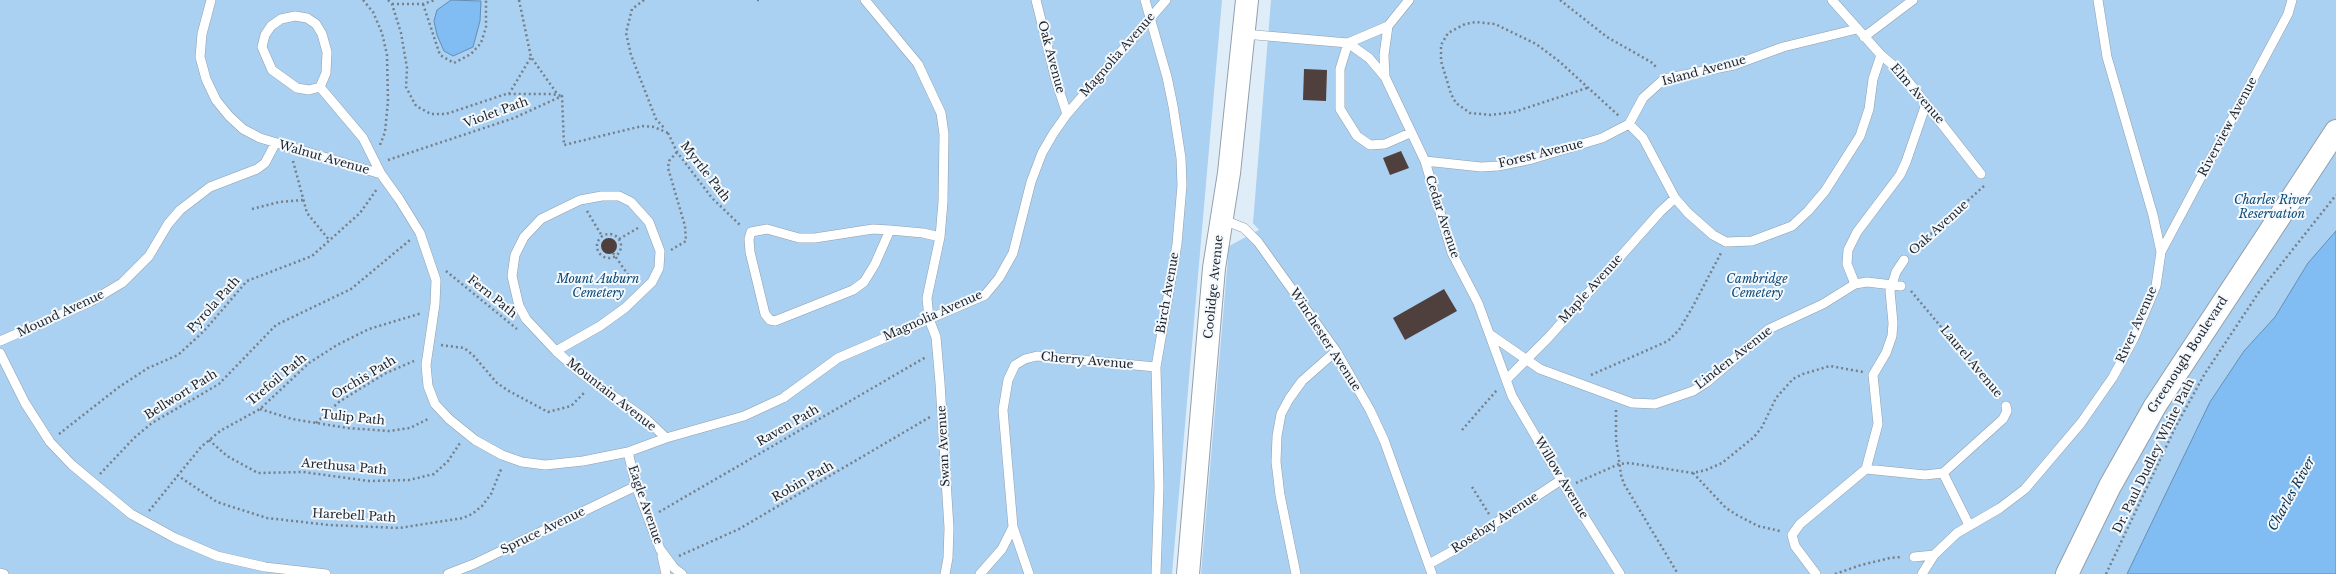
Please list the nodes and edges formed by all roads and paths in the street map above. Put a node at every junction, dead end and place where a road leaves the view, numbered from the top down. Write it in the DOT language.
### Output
graph roads {
  1 [pos="211,0"];
  2 [pos="363,0"];
  3 [pos="388,0"];
  4 [pos="434,0"];
  5 [pos="486,0"];
  6 [pos="519,0"];
  7 [pos="644,0"];
  8 [pos="757,0"];
  9 [pos="762,0"];
  10 [pos="865,0"];
  11 [pos="1036,0"];
  12 [pos="1145,0"];
  13 [pos="1166,0"];
  14 [pos="1247,0"];
  15 [pos="1408,0"];
  16 [pos="1560,0"];
  17 [pos="1832,0"];
  18 [pos="1913,0"];
  19 [pos="2098,0"];
  20 [pos="2292,0"];
  21 [pos="392,4"];
  22 [pos="423,4"];
  23 [pos="1151,16"];
  24 [pos="1388,26"];
  25 [pos="1857,29"];
  26 [pos="1244,34"];
  27 [pos="1864,37"];
  28 [pos="1348,43"];
  29 [pos="1880,55"];
  30 [pos="531,57"];
  31 [pos="1385,77"];
  32 [pos="1664,79"];
  33 [pos="320,87"];
  34 [pos="1586,88"];
  35 [pos="509,94"];
  36 [pos="558,95"];
  37 [pos="562,96"];
  38 [pos="1926,104"];
  39 [pos="1067,114"];
  40 [pos="2336,120"];
  41 [pos="1629,124"];
  42 [pos="668,133"];
  43 [pos="1410,133"];
  44 [pos="2330,138"];
  45 [pos="275,144"];
  46 [pos="289,148"];
  47 [pos="677,152"];
  48 [pos="1425,161"];
  49 [pos="376,162"];
  50 [pos="1981,174"];
  51 [pos="383,177"];
  52 [pos="2336,195"];
  53 [pos="1675,198"];
  54 [pos="303,200"];
  55 [pos="252,208"];
  56 [pos="589,214"];
  57 [pos="1221,219"];
  58 [pos="641,226"];
  59 [pos="890,230"];
  60 [pos="751,232"];
  61 [pos="420,233"];
  62 [pos="602,236"];
  63 [pos="940,237"];
  64 [pos="619,239"];
  65 [pos="330,241"];
  66 [pos="1726,242"];
  67 [pos="2161,252"];
  68 [pos="613,253"];
  69 [pos="660,255"];
  70 [pos="615,256"];
  71 [pos="1904,260"];
  72 [pos="435,273"];
  73 [pos="632,280"];
  74 [pos="1855,284"];
  75 [pos="1891,284"];
  76 [pos="1901,286"];
  77 [pos="434,309"];
  78 [pos="929,319"];
  79 [pos="536,332"];
  80 [pos="1491,335"];
  81 [pos="0,341"];
  82 [pos="429,345"];
  83 [pos="937,350"];
  84 [pos="556,351"];
  85 [pos="1336,351"];
  86 [pos="0,353"];
  87 [pos="427,358"];
  88 [pos="1526,360"];
  89 [pos="1156,367"];
  90 [pos="1873,375"];
  91 [pos="1506,380"];
  92 [pos="592,381"];
  93 [pos="1574,382"];
  94 [pos="1617,397"];
  95 [pos="2006,406"];
  96 [pos="260,409"];
  97 [pos="440,409"];
  98 [pos="942,410"];
  99 [pos="316,423"];
  100 [pos="1462,430"];
  101 [pos="466,432"];
  102 [pos="666,438"];
  103 [pos="209,440"];
  104 [pos="50,442"];
  105 [pos="628,452"];
  106 [pos="506,457"];
  107 [pos="1619,464"];
  108 [pos="1866,469"];
  109 [pos="1693,473"];
  110 [pos="1943,473"];
  111 [pos="177,475"];
  112 [pos="91,483"];
  113 [pos="1563,484"];
  114 [pos="636,486"];
  115 [pos="1472,487"];
  116 [pos="1487,510"];
  117 [pos="648,518"];
  118 [pos="142,520"];
  119 [pos="1969,525"];
  120 [pos="1013,527"];
  121 [pos="1792,535"];
  122 [pos="660,549"];
  123 [pos="1934,555"];
  124 [pos="1914,557"];
  125 [pos="668,561"];
  126 [pos="1429,564"];
  127 [pos="0,573"];
  128 [pos="4,574"];
  129 [pos="326,574"];
  130 [pos="448,574"];
  131 [pos="666,574"];
  132 [pos="682,574"];
  133 [pos="945,574"];
  134 [pos="979,574"];
  135 [pos="991,574"];
  136 [pos="1029,574"];
  137 [pos="1156,574"];
  138 [pos="1188,574"];
  139 [pos="1296,574"];
  140 [pos="1432,574"];
  141 [pos="1620,574"];
  142 [pos="1678,574"];
  143 [pos="1816,574"];
  144 [pos="1835,574"];
  145 [pos="1922,574"];
  146 [pos="2067,574"];
  147 [pos="2106,574"];
  1 -- 45 [label="lane, Walnut Avenue"];
  2 -- 49 [label="path"];
  3 -- 21 [label="path"];
  4 -- 22 [label="path"];
  5 -- 22 [label="path"];
  6 -- 30 [label="path"];
  7 -- 42 [label="path, Myrtle Path"];
  8 -- 9 [label="path"];
  10 -- 63 [label="lane, Swan Avenue"];
  11 -- 39 [label="lane, Oak Avenue"];
  12 -- 23 [label="lane, Birch Avenue"];
  13 -- 23 [label="lane, Magnolia Avenue"];
  14 -- 26 [label="street, Coolidge Avenue"];
  15 -- 24 [label="lane"];
  16 -- 32 [label="path"];
  17 -- 25 [label="lane, Elm Avenue"];
  18 -- 27 [label="lane"];
  19 -- 67 [label="lane, River Avenue"];
  20 -- 67 [label="lane, Riverview Avenue"];
  21 -- 22 [label="path"];
  21 -- 35 [label="path"];
  23 -- 39 [label="lane, Magnolia Avenue"];
  23 -- 89 [label="lane, Birch Avenue"];
  24 -- 28 [label="lane"];
  24 -- 31 [label="lane"];
  25 -- 27 [label="lane, Elm Avenue"];
  25 -- 32 [label="lane, Island Avenue"];
  26 -- 28 [label="lane"];
  26 -- 57 [label="street, Coolidge Avenue"];
  27 -- 29 [label="lane, Elm Avenue"];
  28 -- 31 [label="lane"];
  28 -- 43 [label="lane"];
  29 -- 38 [label="lane, Elm Avenue"];
  29 -- 66 [label="lane"];
  30 -- 35 [label="path"];
  30 -- 36 [label="path"];
  31 -- 43 [label="lane, Cedar Avenue"];
  32 -- 41 [label="lane, Island Avenue"];
  33 -- 33 [label="lane"];
  33 -- 49 [label="lane"];
  34 -- 34 [label="path"];
  34 -- 41 [label="path"];
  35 -- 36 [label="path"];
  36 -- 37 [label="path"];
  37 -- 42 [label="path"];
  37 -- 49 [label="path, Violet Path"];
  38 -- 50 [label="lane, Elm Avenue"];
  38 -- 74 [label="lane"];
  39 -- 78 [label="lane, Magnolia Avenue"];
  40 -- 44 [label="street, Greenough Boulevard"];
  41 -- 48 [label="lane, Forest Avenue"];
  41 -- 53 [label="lane"];
  42 -- 47 [label="path, Myrtle Path"];
  43 -- 48 [label="lane, Cedar Avenue"];
  44 -- 146 [label="street, Greenough Boulevard"];
  45 -- 46 [label="lane, Walnut Avenue"];
  45 -- 81 [label="lane, Mound Avenue"];
  46 -- 51 [label="lane, Walnut Avenue"];
  46 -- 54 [label="path"];
  47 -- 60 [label="path, Myrtle Path"];
  47 -- 69 [label="path"];
  48 -- 80 [label="lane, Cedar Avenue"];
  49 -- 51 [label="lane"];
  50 -- 71 [label="path, Oak Avenue"];
  51 -- 61 [label="lane, Walnut Avenue"];
  51 -- 65 [label="path, Pyrola Path"];
  52 -- 147 [label="path, Dr. Paul Dudley White Path"];
  53 -- 66 [label="lane"];
  53 -- 88 [label="lane, Maple Avenue"];
  54 -- 55 [label="path"];
  54 -- 65 [label="path"];
  56 -- 62 [label="path"];
  57 -- 85 [label="lane, Winchester Avenue"];
  57 -- 138 [label="street, Coolidge Avenue"];
  58 -- 64 [label="path"];
  59 -- 60 [label="lane"];
  59 -- 60 [label="lane"];
  59 -- 63 [label="lane"];
  61 -- 72 [label="lane, Walnut Avenue"];
  61 -- 112 [label="path, Bellwort Path"];
  62 -- 64 [label="path"];
  62 -- 70 [label="path"];
  63 -- 78 [label="lane, Swan Avenue"];
  64 -- 70 [label="path"];
  65 -- 104 [label="path, Pyrola Path"];
  66 -- 93 [label="path"];
  67 -- 119 [label="lane, River Avenue"];
  68 -- 70 [label="path"];
  69 -- 79 [label="lane, Mountain Avenue"];
  69 -- 84 [label="lane, Mountain Avenue"];
  70 -- 73 [label="path"];
  71 -- 75 [label="lane, Oak Avenue"];
  72 -- 77 [label="lane, Walnut Avenue"];
  72 -- 79 [label="path, Fern Path"];
  74 -- 75 [label="lane"];
  74 -- 94 [label="lane, Linden Avenue"];
  75 -- 76 [label="lane"];
  75 -- 90 [label="lane, Oak Avenue"];
  76 -- 95 [label="path, Laurel Avenue"];
  77 -- 82 [label="lane, Walnut Avenue"];
  77 -- 96 [label="path, Trefoil Path"];
  78 -- 83 [label="lane, Swan Avenue"];
  78 -- 102 [label="lane, Magnolia Avenue"];
  79 -- 84 [label="lane, Mountain Avenue"];
  80 -- 88 [label="lane, Linden Avenue"];
  80 -- 91 [label="lane, Cedar Avenue"];
  82 -- 87 [label="lane, Walnut Avenue"];
  82 -- 92 [label="path"];
  83 -- 98 [label="lane, Swan Avenue"];
  83 -- 117 [label="path, Raven Path"];
  84 -- 92 [label="lane, Mountain Avenue"];
  85 -- 126 [label="lane, Winchester Avenue"];
  85 -- 139 [label="lane"];
  86 -- 104 [label="lane"];
  87 -- 97 [label="lane, Walnut Avenue"];
  87 -- 99 [label="path, Orchis Path"];
  88 -- 91 [label="lane, Maple Avenue"];
  88 -- 93 [label="lane, Linden Avenue"];
  89 -- 120 [label="lane, Cherry Avenue"];
  89 -- 137 [label="lane, Birch Avenue"];
  90 -- 108 [label="lane"];
  90 -- 109 [label="path"];
  91 -- 100 [label="path"];
  91 -- 113 [label="lane, Willow Avenue"];
  92 -- 102 [label="lane, Mountain Avenue"];
  93 -- 94 [label="lane, Linden Avenue"];
  94 -- 107 [label="path"];
  95 -- 110 [label="lane, Laurel Avenue"];
  96 -- 99 [label="path, Tulip Path"];
  96 -- 103 [label="path, Trefoil Path"];
  97 -- 99 [label="path, Tulip Path"];
  97 -- 101 [label="lane, Walnut Avenue"];
  98 -- 125 [label="path, Robin Path"];
  98 -- 133 [label="lane, Swan Avenue"];
  101 -- 103 [label="path, Arethusa Path"];
  101 -- 106 [label="lane, Walnut Avenue"];
  102 -- 105 [label="lane, Magnolia Avenue"];
  103 -- 111 [label="path, Trefoil Path"];
  104 -- 112 [label="lane"];
  105 -- 106 [label="lane, Walnut Avenue"];
  105 -- 114 [label="lane, Eagle Avenue"];
  106 -- 111 [label="path, Harebell Path"];
  107 -- 109 [label="path"];
  107 -- 113 [label="path"];
  107 -- 142 [label="path"];
  108 -- 110 [label="lane"];
  108 -- 121 [label="lane"];
  109 -- 121 [label="path"];
  110 -- 119 [label="lane"];
  111 -- 118 [label="path, Trefoil Path"];
  112 -- 118 [label="lane"];
  113 -- 126 [label="lane, Rosebay Avenue"];
  113 -- 141 [label="lane, Willow Avenue"];
  114 -- 117 [label="lane, Eagle Avenue"];
  114 -- 130 [label="lane, Spruce Avenue"];
  115 -- 116 [label="path"];
  117 -- 122 [label="lane, Eagle Avenue"];
  118 -- 129 [label="lane"];
  119 -- 123 [label="lane, River Avenue"];
  120 -- 134 [label="lane"];
  120 -- 136 [label="lane, Cherry Avenue"];
  121 -- 143 [label="lane"];
  122 -- 125 [label="lane, Eagle Avenue"];
  122 -- 131 [label="lane"];
  123 -- 124 [label="lane"];
  123 -- 145 [label="lane, River Avenue"];
  124 -- 144 [label="path"];
  125 -- 132 [label="lane, Eagle Avenue"];
  126 -- 140 [label="lane, Winchester Avenue"];
  127 -- 128 [label="lane"];
  134 -- 135 [label="lane"];
}
